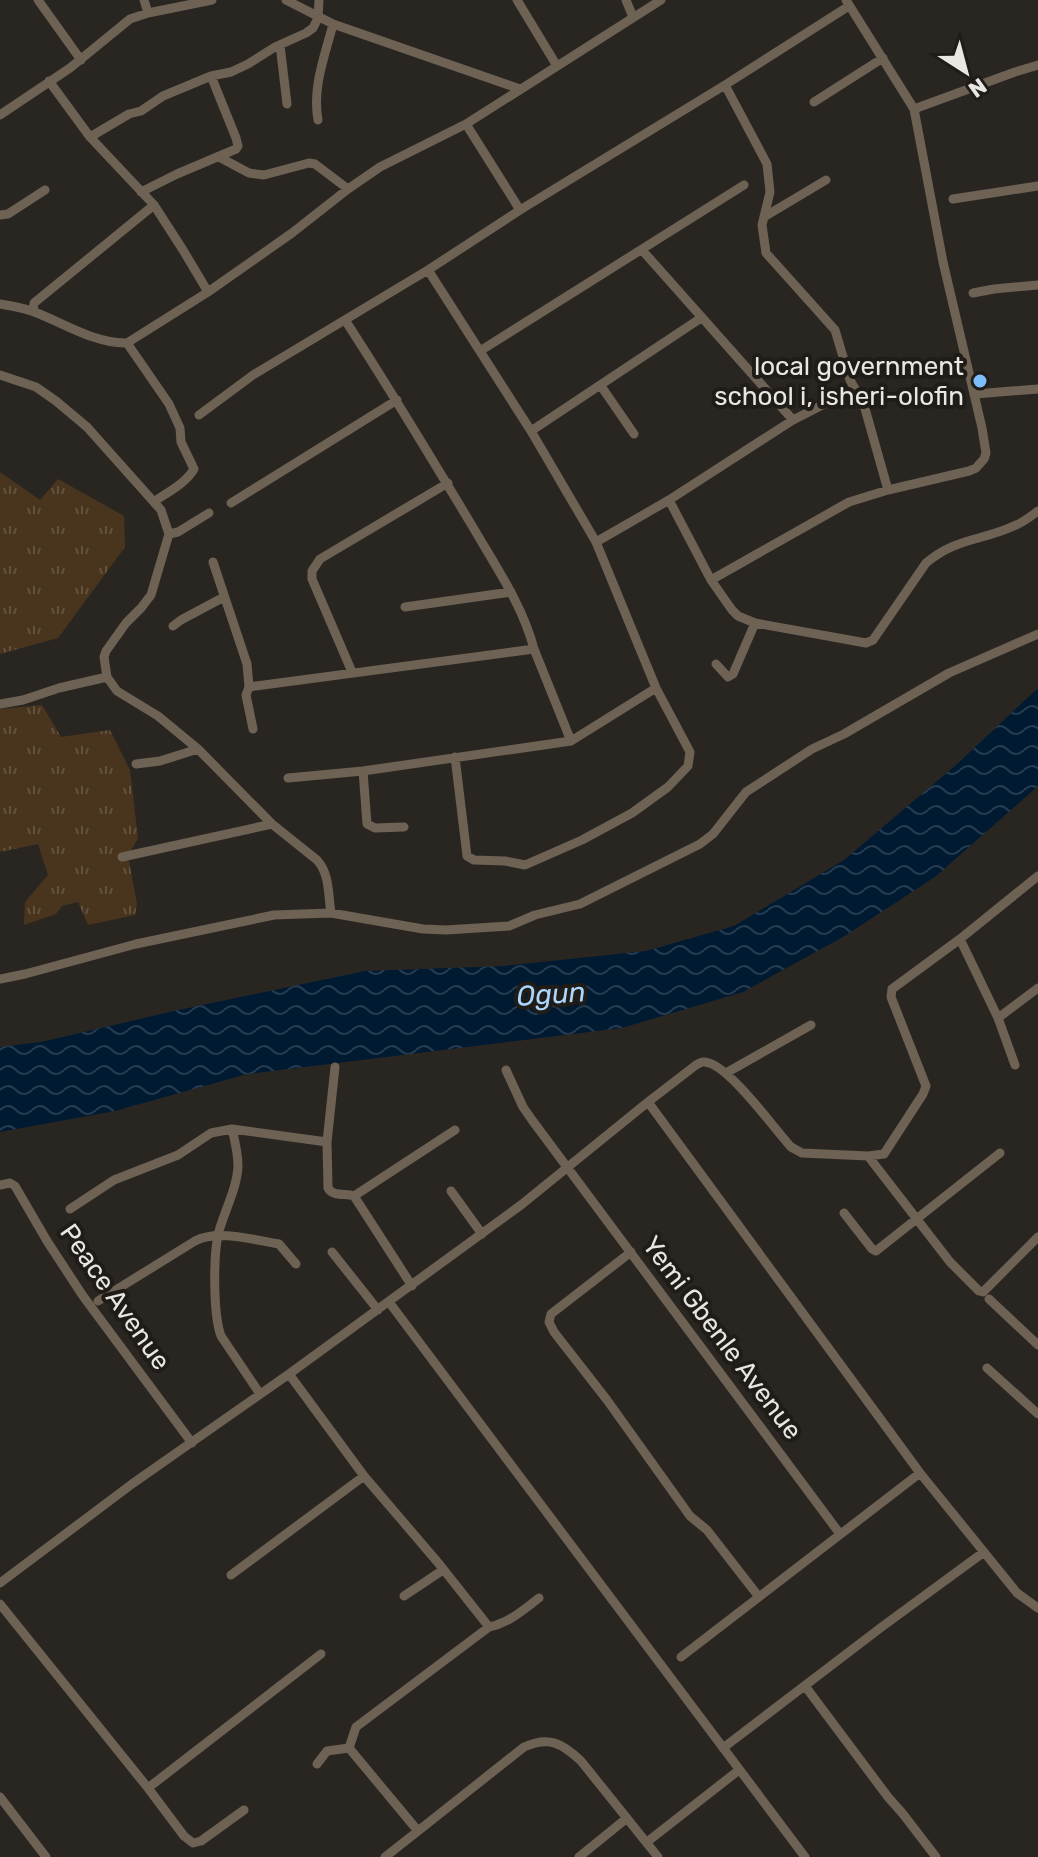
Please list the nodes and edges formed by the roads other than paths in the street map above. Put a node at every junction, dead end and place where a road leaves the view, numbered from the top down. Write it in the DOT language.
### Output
graph roads {
  1 [pos="38,0"];
  2 [pos="144,0"];
  3 [pos="212,0"];
  4 [pos="286,0"];
  5 [pos="319,0"];
  6 [pos="517,0"];
  7 [pos="626,0"];
  8 [pos="661,0"];
  9 [pos="848,3"];
  10 [pos="148,13"];
  11 [pos="633,17"];
  12 [pos="318,18"];
  13 [pos="333,24"];
  14 [pos="280,45"];
  15 [pos="883,58"];
  16 [pos="81,60"];
  17 [pos="1038,65"];
  18 [pos="557,66"];
  19 [pos="211,76"];
  20 [pos="49,81"];
  21 [pos="725,85"];
  22 [pos="520,89"];
  23 [pos="814,102"];
  24 [pos="287,104"];
  25 [pos="914,109"];
  26 [pos="0,115"];
  27 [pos="318,120"];
  28 [pos="466,124"];
  29 [pos="90,137"];
  30 [pos="219,157"];
  31 [pos="826,180"];
  32 [pos="744,185"];
  33 [pos="1038,186"];
  34 [pos="348,189"];
  35 [pos="45,190"];
  36 [pos="141,192"];
  37 [pos="953,199"];
  38 [pos="154,205"];
  39 [pos="520,210"];
  40 [pos="0,215"];
  41 [pos="764,217"];
  42 [pos="642,250"];
  43 [pos="428,270"];
  44 [pos="1038,285"];
  45 [pos="208,292"];
  46 [pos="973,293"];
  47 [pos="0,304"];
  48 [pos="33,311"];
  49 [pos="701,318"];
  50 [pos="345,320"];
  51 [pos="127,343"];
  52 [pos="480,351"];
  53 [pos="0,375"];
  54 [pos="601,386"];
  55 [pos="1038,389"];
  56 [pos="975,394"];
  57 [pos="838,397"];
  58 [pos="397,400"];
  59 [pos="199,415"];
  60 [pos="793,420"];
  61 [pos="531,431"];
  62 [pos="634,434"];
  63 [pos="448,483"];
  64 [pos="888,490"];
  65 [pos="669,500"];
  66 [pos="155,501"];
  67 [pos="231,503"];
  68 [pos="1038,511"];
  69 [pos="209,513"];
  70 [pos="169,534"];
  71 [pos="596,542"];
  72 [pos="213,562"];
  73 [pos="711,580"];
  74 [pos="511,592"];
  75 [pos="224,597"];
  76 [pos="405,607"];
  77 [pos="755,623"];
  78 [pos="173,626"];
  79 [pos="1038,634"];
  80 [pos="534,649"];
  81 [pos="716,664"];
  82 [pos="352,672"];
  83 [pos="107,677"];
  84 [pos="249,687"];
  85 [pos="656,688"];
  86 [pos="0,704"];
  87 [pos="253,729"];
  88 [pos="571,741"];
  89 [pos="198,749"];
  90 [pos="455,757"];
  91 [pos="136,764"];
  92 [pos="363,771"];
  93 [pos="288,778"];
  94 [pos="272,824"];
  95 [pos="404,827"];
  96 [pos="122,857"];
  97 [pos="1038,876"];
  98 [pos="331,913"];
  99 [pos="960,939"];
  100 [pos="0,979"];
  101 [pos="1038,988"];
  102 [pos="998,1018"];
  103 [pos="811,1025"];
  104 [pos="1015,1065"];
  105 [pos="335,1067"];
  106 [pos="506,1070"];
  107 [pos="726,1073"];
  108 [pos="648,1102"];
  109 [pos="232,1129"];
  110 [pos="455,1130"];
  111 [pos="327,1142"];
  112 [pos="1000,1153"];
  113 [pos="868,1156"];
  114 [pos="569,1168"];
  115 [pos="0,1185"];
  116 [pos="451,1191"];
  117 [pos="354,1196"];
  118 [pos="70,1209"];
  119 [pos="844,1213"];
  120 [pos="916,1219"];
  121 [pos="482,1234"];
  122 [pos="218,1235"];
  123 [pos="1038,1237"];
  124 [pos="332,1252"];
  125 [pos="631,1252"];
  126 [pos="296,1264"];
  127 [pos="412,1286"];
  128 [pos="989,1299"];
  129 [pos="98,1301"];
  130 [pos="389,1302"];
  131 [pos="378,1310"];
  132 [pos="1038,1344"];
  133 [pos="987,1368"];
  134 [pos="289,1374"];
  135 [pos="260,1394"];
  136 [pos="1038,1414"];
  137 [pos="192,1443"];
  138 [pos="920,1473"];
  139 [pos="364,1476"];
  140 [pos="840,1534"];
  141 [pos="984,1552"];
  142 [pos="443,1570"];
  143 [pos="231,1575"];
  144 [pos="0,1583"];
  145 [pos="404,1596"];
  146 [pos="759,1597"];
  147 [pos="539,1598"];
  148 [pos="0,1604"];
  149 [pos="1038,1608"];
  150 [pos="489,1627"];
  151 [pos="321,1654"];
  152 [pos="681,1657"];
  153 [pos="805,1686"];
  154 [pos="349,1748"];
  155 [pos="723,1748"];
  156 [pos="317,1764"];
  157 [pos="739,1770"];
  158 [pos="148,1788"];
  159 [pos="0,1797"];
  160 [pos="244,1810"];
  161 [pos="627,1818"];
  162 [pos="418,1831"];
  163 [pos="647,1842"];
  164 [pos="46,1857"];
  165 [pos="385,1857"];
  166 [pos="579,1857"];
  167 [pos="658,1857"];
  168 [pos="805,1857"];
  169 [pos="936,1857"];
  1 -- 16 [label="street"];
  2 -- 10 [label="street"];
  3 -- 10 [label="street"];
  4 -- 12 [label="street"];
  5 -- 12 [label="street"];
  6 -- 18 [label="street"];
  7 -- 11 [label="street"];
  8 -- 11 [label="street"];
  9 -- 15 [label="street"];
  9 -- 21 [label="street"];
  10 -- 16 [label="street"];
  11 -- 18 [label="street"];
  12 -- 13 [label="street"];
  12 -- 14 [label="street"];
  13 -- 22 [label="street"];
  13 -- 27 [label="street"];
  14 -- 19 [label="street"];
  14 -- 24 [label="street"];
  15 -- 23 [label="street"];
  15 -- 25 [label="street"];
  16 -- 20 [label="street"];
  17 -- 25 [label="street"];
  18 -- 22 [label="street"];
  19 -- 29 [label="street"];
  19 -- 30 [label="street"];
  20 -- 26 [label="street"];
  20 -- 29 [label="street"];
  21 -- 39 [label="street"];
  21 -- 41 [label="street"];
  22 -- 28 [label="street"];
  25 -- 56 [label="street"];
  28 -- 34 [label="street"];
  28 -- 39 [label="street"];
  29 -- 36 [label="street"];
  30 -- 34 [label="street"];
  30 -- 36 [label="street"];
  31 -- 41 [label="street"];
  32 -- 42 [label="street"];
  33 -- 37 [label="street"];
  34 -- 45 [label="street"];
  35 -- 40 [label="street"];
  36 -- 38 [label="street"];
  38 -- 45 [label="street"];
  38 -- 48 [label="street"];
  39 -- 43 [label="street"];
  41 -- 64 [label="street"];
  42 -- 49 [label="street"];
  42 -- 52 [label="street"];
  43 -- 50 [label="street"];
  43 -- 52 [label="street"];
  44 -- 46 [label="street"];
  45 -- 51 [label="street"];
  47 -- 48 [label="street"];
  48 -- 51 [label="street"];
  49 -- 54 [label="street"];
  49 -- 60 [label="street"];
  50 -- 58 [label="street"];
  50 -- 59 [label="street"];
  51 -- 66 [label="street"];
  52 -- 61 [label="street"];
  53 -- 66 [label="street"];
  54 -- 61 [label="street"];
  54 -- 62 [label="street"];
  55 -- 56 [label="street"];
  56 -- 64 [label="street"];
  57 -- 60 [label="street"];
  58 -- 63 [label="street"];
  58 -- 67 [label="street"];
  60 -- 65 [label="street"];
  61 -- 71 [label="street"];
  63 -- 74 [label="street"];
  63 -- 82 [label="street"];
  64 -- 73 [label="street"];
  65 -- 71 [label="street"];
  65 -- 73 [label="street"];
  66 -- 70 [label="street"];
  68 -- 77 [label="street"];
  69 -- 70 [label="street"];
  70 -- 83 [label="street"];
  71 -- 85 [label="street"];
  72 -- 75 [label="street"];
  73 -- 77 [label="street"];
  74 -- 76 [label="street"];
  74 -- 80 [label="street"];
  75 -- 78 [label="street"];
  75 -- 84 [label="street"];
  77 -- 81 [label="street"];
  79 -- 98 [label="street"];
  80 -- 82 [label="street"];
  80 -- 88 [label="street"];
  82 -- 84 [label="street"];
  83 -- 86 [label="street"];
  83 -- 89 [label="street"];
  84 -- 87 [label="street"];
  85 -- 88 [label="street"];
  85 -- 90 [label="street"];
  88 -- 90 [label="street"];
  89 -- 91 [label="street"];
  89 -- 94 [label="street"];
  90 -- 92 [label="street"];
  92 -- 93 [label="street"];
  92 -- 95 [label="street"];
  94 -- 96 [label="street"];
  94 -- 98 [label="street"];
  97 -- 99 [label="street"];
  98 -- 100 [label="street"];
  99 -- 102 [label="street"];
  99 -- 113 [label="street"];
  101 -- 102 [label="street"];
  102 -- 104 [label="street"];
  103 -- 107 [label="street"];
  105 -- 111 [label="street"];
  106 -- 114 [label="street, Yemi Gbenle Avenue"];
  107 -- 108 [label="street"];
  107 -- 113 [label="street"];
  108 -- 114 [label="street"];
  108 -- 138 [label="street"];
  109 -- 111 [label="street"];
  109 -- 118 [label="street"];
  109 -- 122 [label="street"];
  110 -- 117 [label="street"];
  111 -- 117 [label="street"];
  112 -- 120 [label="street"];
  113 -- 120 [label="street"];
  114 -- 121 [label="street"];
  114 -- 125 [label="street, Yemi Gbenle Avenue"];
  115 -- 137 [label="street, Peace Avenue"];
  116 -- 121 [label="street"];
  117 -- 127 [label="street"];
  119 -- 120 [label="street"];
  120 -- 123 [label="street"];
  121 -- 127 [label="street"];
  122 -- 126 [label="street"];
  122 -- 129 [label="street"];
  122 -- 135 [label="street"];
  124 -- 131 [label="street"];
  125 -- 140 [label="street, Yemi Gbenle Avenue"];
  125 -- 146 [label="street"];
  127 -- 130 [label="street"];
  128 -- 132 [label="street"];
  130 -- 131 [label="street"];
  130 -- 155 [label="street"];
  131 -- 134 [label="street"];
  133 -- 136 [label="street"];
  134 -- 135 [label="street"];
  134 -- 139 [label="street"];
  135 -- 137 [label="street"];
  137 -- 144 [label="street"];
  138 -- 140 [label="street"];
  138 -- 141 [label="street"];
  139 -- 142 [label="street"];
  139 -- 143 [label="street"];
  140 -- 146 [label="street"];
  141 -- 149 [label="street"];
  141 -- 153 [label="street"];
  142 -- 145 [label="street"];
  142 -- 150 [label="street"];
  146 -- 152 [label="street"];
  147 -- 150 [label="street"];
  148 -- 158 [label="street"];
  150 -- 154 [label="street"];
  151 -- 158 [label="street"];
  153 -- 155 [label="street"];
  153 -- 169 [label="street"];
  154 -- 156 [label="street"];
  154 -- 162 [label="street"];
  155 -- 157 [label="street"];
  157 -- 163 [label="street"];
  157 -- 168 [label="street"];
  158 -- 160 [label="street"];
  159 -- 164 [label="street"];
  161 -- 162 [label="street"];
  161 -- 163 [label="street"];
  161 -- 166 [label="street"];
  162 -- 165 [label="street"];
  163 -- 167 [label="street"];
}
